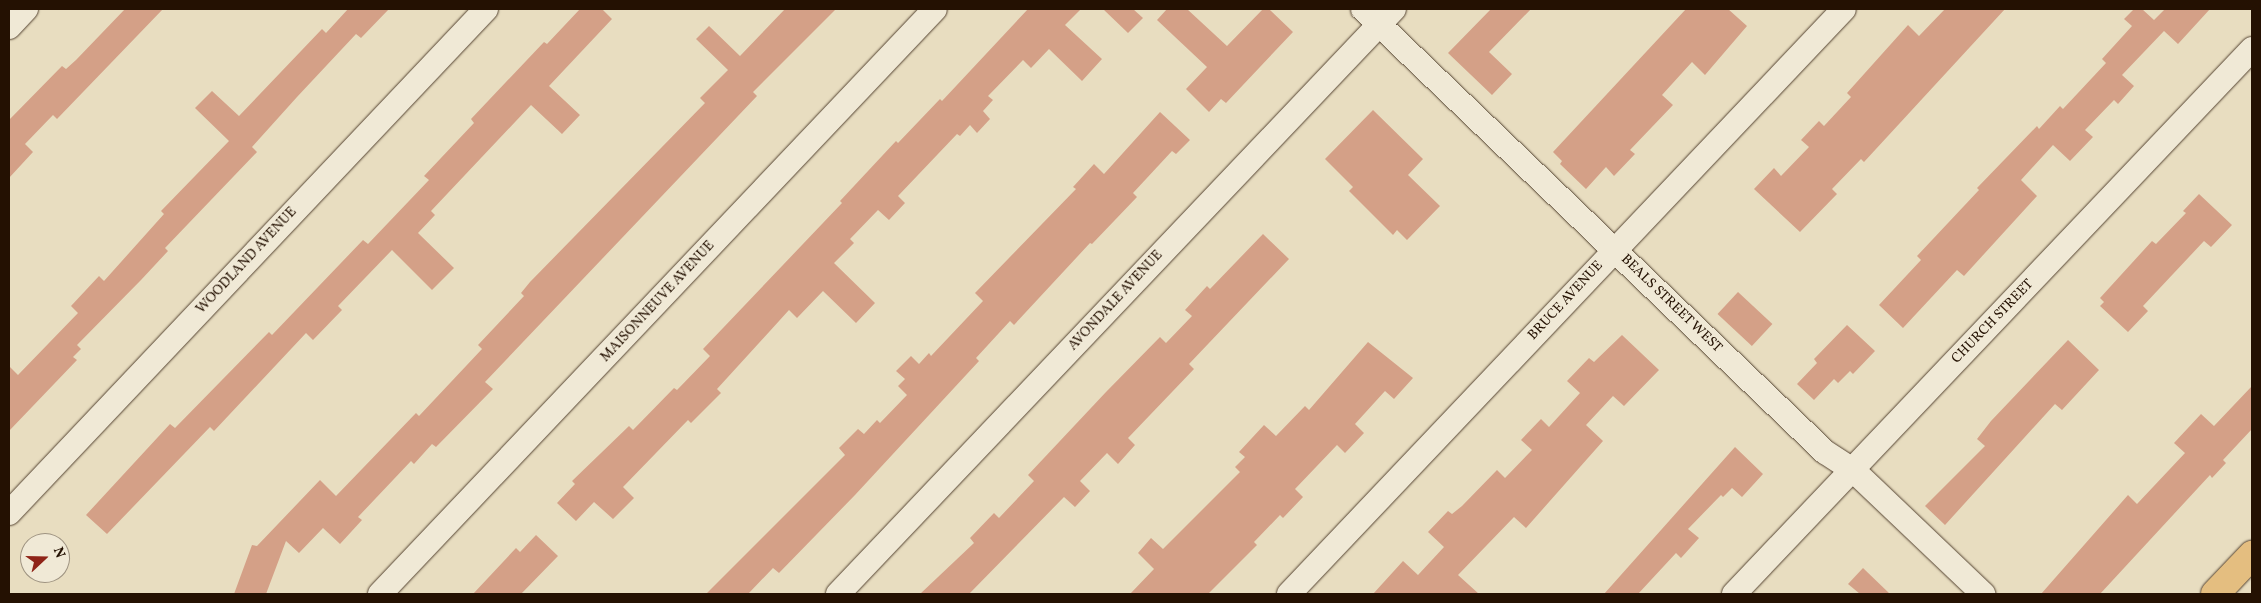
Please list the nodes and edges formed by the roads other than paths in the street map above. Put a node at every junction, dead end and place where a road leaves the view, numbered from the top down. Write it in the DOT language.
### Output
graph roads {
  1 [pos="26,9"];
  2 [pos="486,9"];
  3 [pos="935,9"];
  4 [pos="1844,9"];
  5 [pos="1379,14"];
  6 [pos="9,27"];
  7 [pos="2252,49"];
  8 [pos="1615,250"];
  9 [pos="1853,470"];
  10 [pos="9,512"];
  11 [pos="2252,555"];
  12 [pos="380,594"];
  13 [pos="838,594"];
  14 [pos="1289,594"];
  15 [pos="1734,594"];
  16 [pos="1983,594"];
  17 [pos="2215,594"];
  1 -- 6 [label="street"];
  2 -- 10 [label="street, WOODLAND AVENUE"];
  3 -- 12 [label="street, MAISONNEUVE AVENUE"];
  4 -- 8 [label="street, BRUCE AVENUE"];
  5 -- 8 [label="street, BEALS STREET WEST"];
  5 -- 13 [label="street, AVONDALE AVENUE"];
  7 -- 9 [label="street, CHURCH STREET"];
  8 -- 9 [label="street, BEALS STREET WEST"];
  8 -- 14 [label="street, BRUCE AVENUE"];
  9 -- 15 [label="street, CHURCH STREET"];
  9 -- 16 [label="street, BEALS STREET WEST"];
  11 -- 17 [label="main road"];
}
